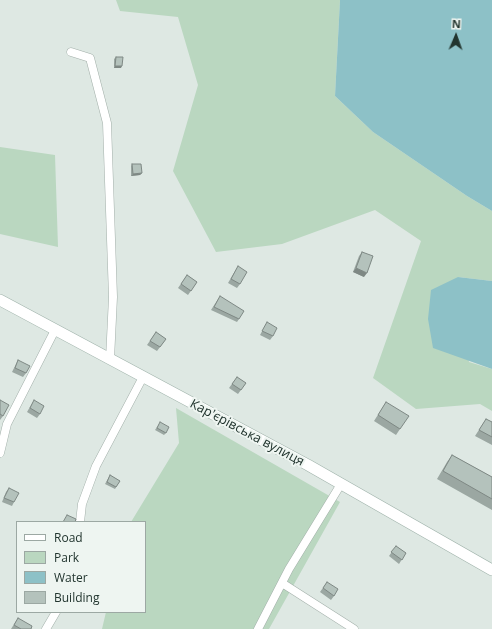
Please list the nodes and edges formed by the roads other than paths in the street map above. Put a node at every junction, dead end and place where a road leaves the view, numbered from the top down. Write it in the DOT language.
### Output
graph roads {
  1 [pos="71,52"];
  2 [pos="0,300"];
  3 [pos="55,330"];
  4 [pos="110,360"];
  5 [pos="143,377"];
  6 [pos="0,454"];
  7 [pos="341,484"];
  8 [pos="80,521"];
  9 [pos="492,570"];
  10 [pos="282,583"];
  11 [pos="55,613"];
  12 [pos="46,629"];
  13 [pos="258,629"];
  14 [pos="354,629"];
  1 -- 4 [label="street"];
  2 -- 3 [label="street, Кар'єрівська вулиця"];
  3 -- 4 [label="street, Кар'єрівська вулиця"];
  3 -- 6 [label="street"];
  4 -- 5 [label="street, Кар'єрівська вулиця"];
  5 -- 7 [label="street, Кар'єрівська вулиця"];
  5 -- 8 [label="street"];
  7 -- 9 [label="street, Кар'єрівська вулиця"];
  7 -- 10 [label="street"];
  10 -- 13 [label="street"];
  10 -- 14 [label="street"];
  11 -- 12 [label="street"];
}
